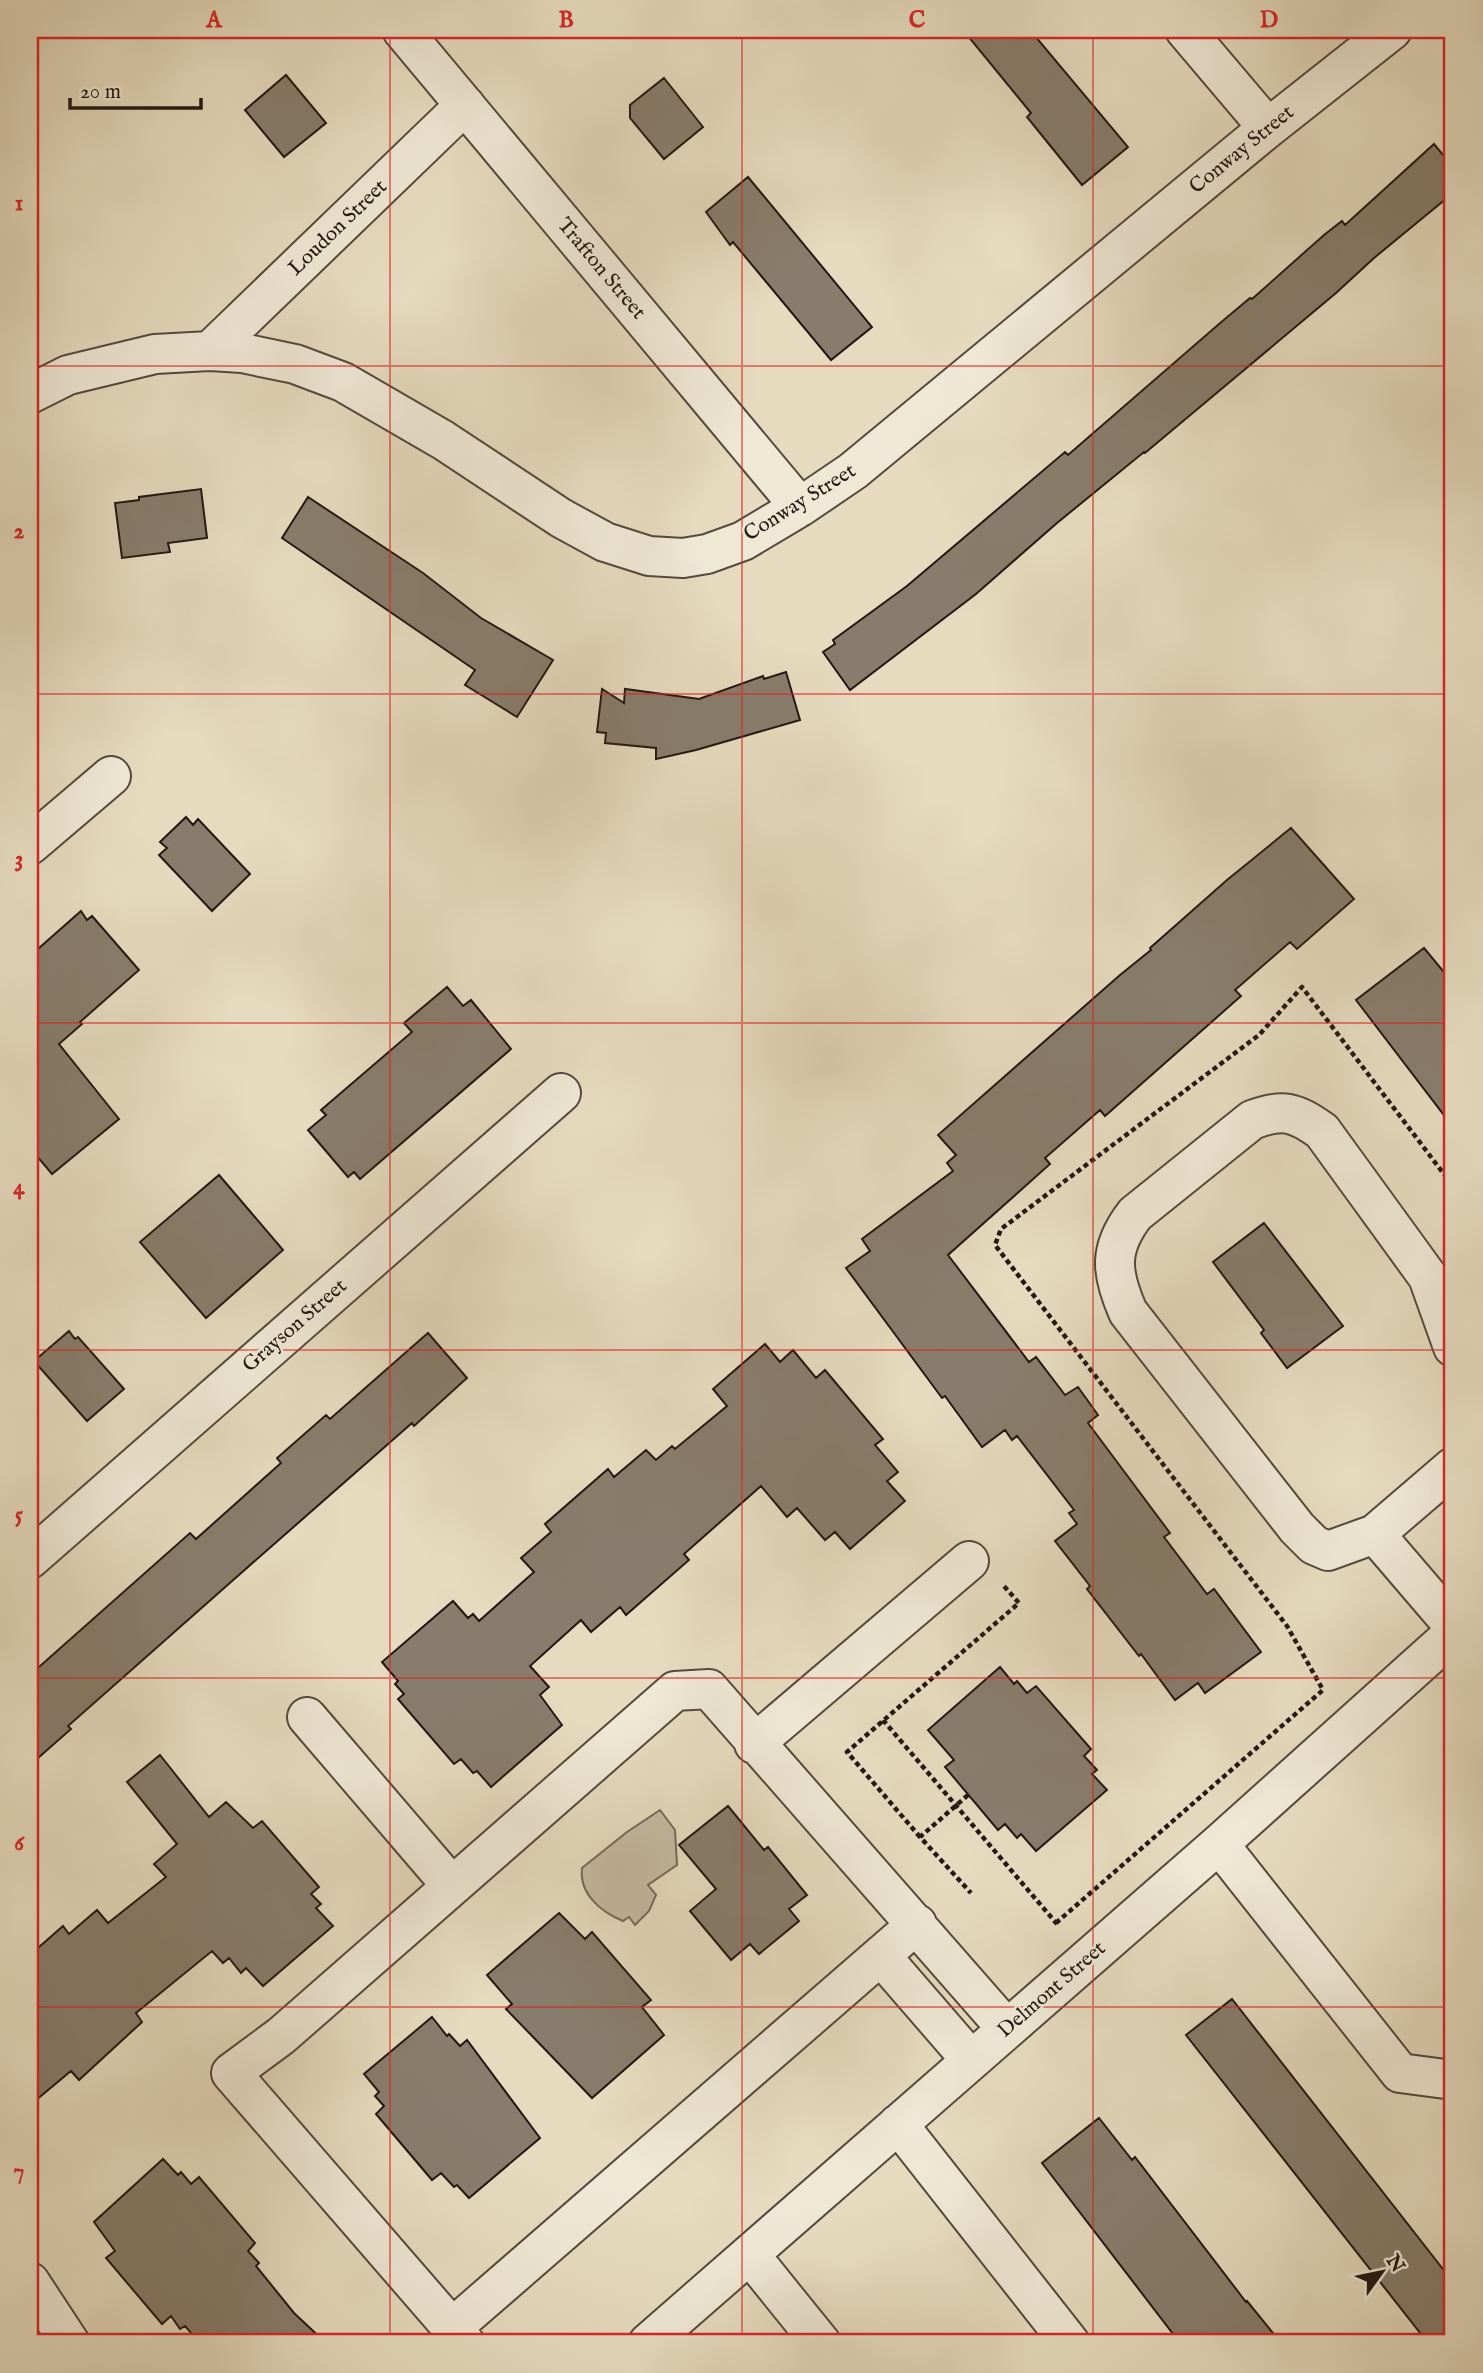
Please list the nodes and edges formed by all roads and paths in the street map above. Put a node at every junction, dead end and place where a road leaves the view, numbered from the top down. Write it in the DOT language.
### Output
graph roads {
  1 [pos="402,30"];
  2 [pos="1185,30"];
  3 [pos="1392,30"];
  4 [pos="465,105"];
  5 [pos="1268,128"];
  6 [pos="210,351"];
  7 [pos="30,394"];
  8 [pos="800,507"];
  9 [pos="111,775"];
  10 [pos="30,845"];
  11 [pos="561,1093"];
  12 [pos="1453,1185"];
  13 [pos="1453,1347"];
  14 [pos="1453,1467"];
  15 [pos="1375,1534"];
  16 [pos="30,1559"];
  17 [pos="969,1560"];
  18 [pos="995,1590"];
  19 [pos="1453,1625"];
  20 [pos="1453,1634"];
  21 [pos="307,1717"];
  22 [pos="883,1720"];
  23 [pos="754,1744"];
  24 [pos="968,1795"];
  25 [pos="956,1806"];
  26 [pos="920,1837"];
  27 [pos="1219,1844"];
  28 [pos="451,1885"];
  29 [pos="971,1893"];
  30 [pos="1056,1923"];
  31 [pos="917,1924"];
  32 [pos="881,1956"];
  33 [pos="1087,1959"];
  34 [pos="1007,2029"];
  35 [pos="971,2060"];
  36 [pos="1453,2080"];
  37 [pos="898,2124"];
  38 [pos="750,2255"];
  39 [pos="30,2282"];
  40 [pos="458,2336"];
  41 [pos="70,2343"];
  42 [pos="648,2343"];
  43 [pos="821,2343"];
  44 [pos="1070,2343"];
  1 -- 4 [label="street, Trafton Street"];
  2 -- 5 [label="street"];
  3 -- 5 [label="street, Conway Street"];
  4 -- 6 [label="street, Loudon Street"];
  4 -- 8 [label="street, Trafton Street"];
  5 -- 8 [label="street, Conway Street"];
  6 -- 7 [label="street, Conway Street"];
  6 -- 8 [label="street, Conway Street"];
  9 -- 10 [label="street"];
  11 -- 16 [label="street, Grayson Street"];
  12 -- 30 [label="path"];
  13 -- 15 [label="street"];
  14 -- 15 [label="street"];
  15 -- 19 [label="street"];
  17 -- 23 [label="street"];
  18 -- 22 [label="path"];
  20 -- 27 [label="street, Delmont Street"];
  21 -- 28 [label="street"];
  22 -- 25 [label="path"];
  22 -- 26 [label="path"];
  23 -- 28 [label="street"];
  23 -- 31 [label="street"];
  24 -- 25 [label="path"];
  25 -- 26 [label="path"];
  25 -- 30 [label="path"];
  26 -- 29 [label="path"];
  27 -- 33 [label="street, Delmont Street"];
  27 -- 36 [label="street"];
  28 -- 40 [label="street"];
  30 -- 33 [label="path"];
  31 -- 32 [label="street"];
  31 -- 34 [label="street"];
  32 -- 35 [label="street"];
  32 -- 40 [label="street"];
  33 -- 34 [label="street, Delmont Street"];
  34 -- 35 [label="street, Delmont Street"];
  35 -- 37 [label="street, Delmont Street"];
  37 -- 38 [label="street, Delmont Street"];
  37 -- 44 [label="street"];
  38 -- 42 [label="street, Delmont Street"];
  38 -- 43 [label="street"];
  39 -- 41 [label="street"];
}
